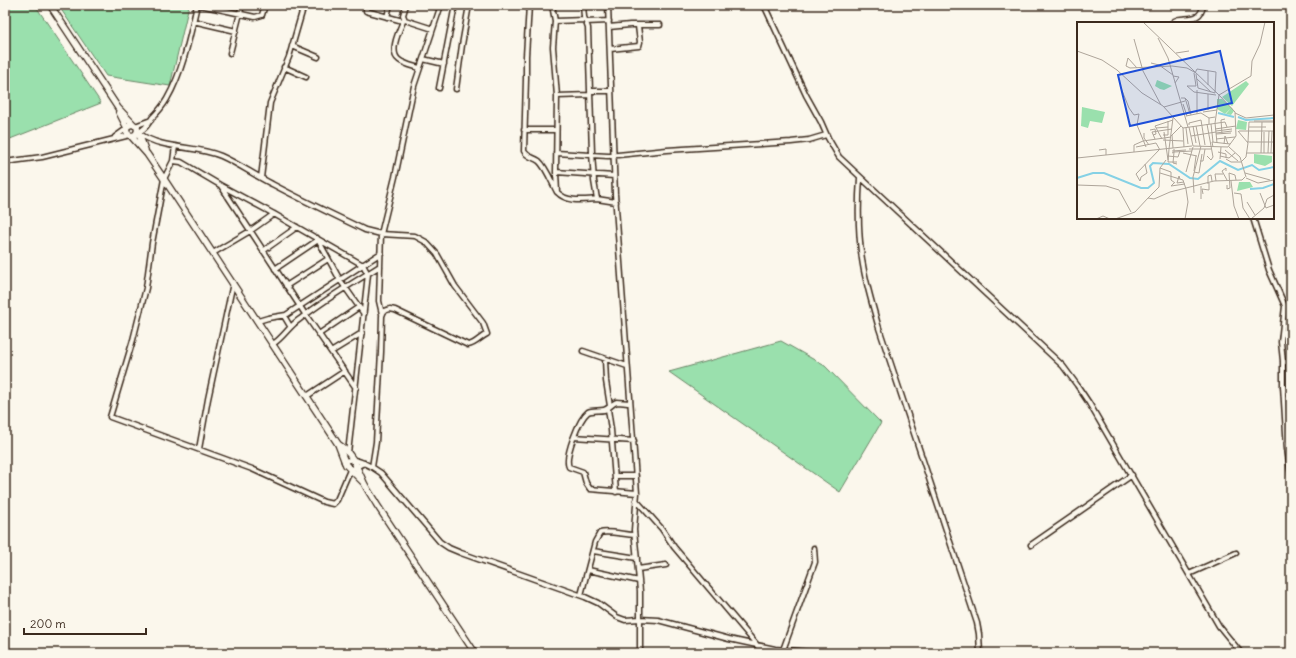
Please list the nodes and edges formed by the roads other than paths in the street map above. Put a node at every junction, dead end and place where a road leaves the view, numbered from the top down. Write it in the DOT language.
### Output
graph roads {
  1 [pos="50,5"];
  2 [pos="198,5"];
  3 [pos="242,5"];
  4 [pos="265,5"];
  5 [pos="304,5"];
  6 [pos="366,5"];
  7 [pos="390,5"];
  8 [pos="406,5"];
  9 [pos="431,5"];
  10 [pos="455,5"];
  11 [pos="469,5"];
  12 [pos="529,5"];
  13 [pos="552,5"];
  14 [pos="583,5"];
  15 [pos="608,5"];
  16 [pos="764,5"];
  17 [pos="1203,5"];
  18 [pos="441,6"];
  19 [pos="240,14"];
  20 [pos="387,17"];
  21 [pos="403,20"];
  22 [pos="193,21"];
  23 [pos="555,21"];
  24 [pos="586,21"];
  25 [pos="609,21"];
  26 [pos="1173,22"];
  27 [pos="660,25"];
  28 [pos="638,26"];
  29 [pos="609,27"];
  30 [pos="433,29"];
  31 [pos="236,31"];
  32 [pos="292,46"];
  33 [pos="610,49"];
  34 [pos="230,52"];
  35 [pos="318,57"];
  36 [pos="423,59"];
  37 [pos="444,64"];
  38 [pos="284,67"];
  39 [pos="420,68"];
  40 [pos="306,77"];
  41 [pos="439,88"];
  42 [pos="456,89"];
  43 [pos="611,91"];
  44 [pos="590,93"];
  45 [pos="557,96"];
  46 [pos="118,108"];
  47 [pos="151,120"];
  48 [pos="126,129"];
  49 [pos="524,130"];
  50 [pos="556,130"];
  51 [pos="134,131"];
  52 [pos="826,135"];
  53 [pos="113,139"];
  54 [pos="176,146"];
  55 [pos="556,153"];
  56 [pos="593,156"];
  57 [pos="613,156"];
  58 [pos="173,161"];
  59 [pos="5,162"];
  60 [pos="556,172"];
  61 [pos="594,175"];
  62 [pos="614,176"];
  63 [pos="261,178"];
  64 [pos="860,178"];
  65 [pos="164,179"];
  66 [pos="220,185"];
  67 [pos="557,192"];
  68 [pos="598,200"];
  69 [pos="616,202"];
  70 [pos="274,214"];
  71 [pos="1253,219"];
  72 [pos="297,227"];
  73 [pos="250,231"];
  74 [pos="381,234"];
  75 [pos="317,239"];
  76 [pos="263,251"];
  77 [pos="213,253"];
  78 [pos="381,253"];
  79 [pos="328,259"];
  80 [pos="363,265"];
  81 [pos="380,266"];
  82 [pos="275,269"];
  83 [pos="368,274"];
  84 [pos="340,280"];
  85 [pos="233,282"];
  86 [pos="286,286"];
  87 [pos="345,288"];
  88 [pos="300,306"];
  89 [pos="359,307"];
  90 [pos="305,314"];
  91 [pos="364,314"];
  92 [pos="382,314"];
  93 [pos="284,316"];
  94 [pos="258,321"];
  95 [pos="290,326"];
  96 [pos="362,332"];
  97 [pos="319,334"];
  98 [pos="273,344"];
  99 [pos="584,351"];
  100 [pos="331,352"];
  101 [pos="605,359"];
  102 [pos="1283,361"];
  103 [pos="1291,364"];
  104 [pos="627,366"];
  105 [pos="344,371"];
  106 [pos="1283,386"];
  107 [pos="356,388"];
  108 [pos="1291,395"];
  109 [pos="307,396"];
  110 [pos="630,403"];
  111 [pos="609,408"];
  112 [pos="574,437"];
  113 [pos="612,440"];
  114 [pos="634,441"];
  115 [pos="338,444"];
  116 [pos="199,449"];
  117 [pos="348,453"];
  118 [pos="354,459"];
  119 [pos="344,462"];
  120 [pos="364,464"];
  121 [pos="358,466"];
  122 [pos="372,467"];
  123 [pos="350,470"];
  124 [pos="1132,475"];
  125 [pos="615,476"];
  126 [pos="636,476"];
  127 [pos="1291,476"];
  128 [pos="364,483"];
  129 [pos="616,492"];
  130 [pos="637,493"];
  131 [pos="636,500"];
  132 [pos="634,535"];
  133 [pos="1031,546"];
  134 [pos="814,548"];
  135 [pos="593,550"];
  136 [pos="1236,553"];
  137 [pos="637,558"];
  138 [pos="666,565"];
  139 [pos="638,568"];
  140 [pos="588,570"];
  141 [pos="1189,574"];
  142 [pos="639,582"];
  143 [pos="581,596"];
  144 [pos="640,619"];
  145 [pos="757,645"];
  146 [pos="783,650"];
  147 [pos="475,653"];
  148 [pos="640,653"];
  149 [pos="762,653"];
  150 [pos="822,653"];
  151 [pos="980,653"];
  152 [pos="1240,653"];
  1 -- 46 [label="main road"];
  2 -- 19 [label="street"];
  2 -- 22 [label="street"];
  3 -- 19 [label="street"];
  4 -- 19 [label="street"];
  5 -- 32 [label="street"];
  6 -- 20 [label="street"];
  7 -- 20 [label="street"];
  8 -- 21 [label="street"];
  9 -- 18 [label="street"];
  10 -- 37 [label="street"];
  11 -- 42 [label="street"];
  12 -- 49 [label="street"];
  13 -- 23 [label="street"];
  14 -- 24 [label="street"];
  15 -- 25 [label="street"];
  16 -- 52 [label="street"];
  17 -- 26 [label="street"];
  18 -- 30 [label="street"];
  19 -- 31 [label="street"];
  20 -- 21 [label="street"];
  21 -- 30 [label="street"];
  21 -- 39 [label="street"];
  22 -- 31 [label="street"];
  22 -- 47 [label="street"];
  23 -- 24 [label="street"];
  23 -- 45 [label="street"];
  24 -- 25 [label="street"];
  24 -- 44 [label="street"];
  25 -- 29 [label="street"];
  27 -- 28 [label="street"];
  28 -- 29 [label="street"];
  28 -- 33 [label="street"];
  29 -- 33 [label="street"];
  30 -- 36 [label="street"];
  31 -- 34 [label="street"];
  32 -- 35 [label="street"];
  32 -- 38 [label="street"];
  33 -- 43 [label="street"];
  36 -- 37 [label="street"];
  36 -- 39 [label="street"];
  37 -- 41 [label="street"];
  38 -- 40 [label="street"];
  38 -- 63 [label="street"];
  39 -- 74 [label="street"];
  43 -- 44 [label="street"];
  43 -- 57 [label="street"];
  44 -- 45 [label="street"];
  44 -- 56 [label="street"];
  45 -- 50 [label="street"];
  46 -- 48 [label="main road"];
  46 -- 51 [label="main road"];
  47 -- 51 [label="street"];
  47 -- 51 [label="street"];
  48 -- 51 [label="main road"];
  48 -- 53 [label="street"];
  49 -- 50 [label="street"];
  49 -- 67 [label="street"];
  50 -- 55 [label="street"];
  51 -- 53 [label="street"];
  51 -- 54 [label="street"];
  51 -- 65 [label="main road"];
  52 -- 57 [label="street"];
  52 -- 64 [label="street"];
  53 -- 59 [label="street"];
  54 -- 58 [label="street"];
  54 -- 63 [label="street"];
  55 -- 56 [label="street"];
  55 -- 60 [label="street"];
  56 -- 57 [label="street"];
  56 -- 61 [label="street"];
  57 -- 62 [label="street"];
  58 -- 65 [label="street"];
  58 -- 66 [label="street"];
  60 -- 61 [label="street"];
  60 -- 67 [label="street"];
  61 -- 62 [label="street"];
  61 -- 68 [label="street"];
  62 -- 69 [label="street"];
  63 -- 74 [label="street"];
  64 -- 124 [label="street"];
  64 -- 151 [label="street"];
  65 -- 77 [label="main road"];
  65 -- 116 [label="street"];
  66 -- 70 [label="street"];
  66 -- 73 [label="street"];
  67 -- 68 [label="street"];
  68 -- 69 [label="street"];
  69 -- 104 [label="street"];
  70 -- 72 [label="street"];
  70 -- 73 [label="street"];
  71 -- 102 [label="street"];
  72 -- 75 [label="street"];
  72 -- 76 [label="street"];
  73 -- 76 [label="street"];
  73 -- 77 [label="street"];
  74 -- 78 [label="street"];
  74 -- 92 [label="street"];
  75 -- 79 [label="street"];
  75 -- 80 [label="street"];
  75 -- 82 [label="street"];
  76 -- 82 [label="street"];
  77 -- 85 [label="main road"];
  78 -- 80 [label="street"];
  78 -- 81 [label="street"];
  79 -- 84 [label="street"];
  79 -- 86 [label="street"];
  80 -- 83 [label="street"];
  80 -- 84 [label="street"];
  81 -- 83 [label="street"];
  81 -- 92 [label="street"];
  82 -- 86 [label="street"];
  83 -- 87 [label="street"];
  83 -- 91 [label="street"];
  84 -- 87 [label="street"];
  84 -- 88 [label="street"];
  85 -- 94 [label="main road"];
  85 -- 116 [label="street"];
  86 -- 88 [label="street"];
  87 -- 89 [label="street"];
  87 -- 90 [label="street"];
  88 -- 90 [label="street"];
  88 -- 93 [label="street"];
  89 -- 91 [label="street"];
  89 -- 97 [label="street"];
  90 -- 95 [label="street"];
  90 -- 97 [label="street"];
  91 -- 96 [label="street"];
  92 -- 122 [label="street"];
  93 -- 94 [label="street"];
  93 -- 95 [label="street"];
  94 -- 98 [label="main road"];
  95 -- 98 [label="street"];
  96 -- 100 [label="street"];
  96 -- 107 [label="street"];
  97 -- 100 [label="street"];
  98 -- 109 [label="main road"];
  99 -- 101 [label="street"];
  100 -- 105 [label="street"];
  101 -- 104 [label="street"];
  101 -- 111 [label="street"];
  102 -- 103 [label="street"];
  102 -- 106 [label="street"];
  104 -- 110 [label="street"];
  105 -- 107 [label="street"];
  105 -- 109 [label="street"];
  106 -- 108 [label="street"];
  106 -- 127 [label="street"];
  107 -- 117 [label="street"];
  109 -- 115 [label="main road"];
  110 -- 111 [label="street"];
  110 -- 114 [label="street"];
  111 -- 112 [label="street"];
  111 -- 113 [label="street"];
  112 -- 113 [label="street"];
  112 -- 129 [label="street"];
  113 -- 114 [label="street"];
  113 -- 125 [label="street"];
  114 -- 126 [label="street"];
  115 -- 117 [label="main road"];
  115 -- 119 [label="main road"];
  116 -- 123 [label="street"];
  117 -- 118 [label="main road"];
  118 -- 119 [label="street"];
  118 -- 120 [label="street"];
  118 -- 121 [label="main road"];
  119 -- 123 [label="main road"];
  120 -- 121 [label="street"];
  120 -- 122 [label="street"];
  121 -- 123 [label="street"];
  121 -- 128 [label="main road"];
  122 -- 143 [label="street"];
  123 -- 128 [label="main road"];
  124 -- 133 [label="street"];
  124 -- 141 [label="street"];
  125 -- 126 [label="street"];
  125 -- 129 [label="street"];
  126 -- 130 [label="street"];
  128 -- 147 [label="main road"];
  129 -- 130 [label="street"];
  130 -- 131 [label="street"];
  131 -- 132 [label="street"];
  131 -- 145 [label="street"];
  132 -- 135 [label="street"];
  132 -- 137 [label="street"];
  134 -- 146 [label="street"];
  135 -- 137 [label="street"];
  135 -- 140 [label="street"];
  136 -- 141 [label="street"];
  137 -- 139 [label="street"];
  138 -- 139 [label="street"];
  139 -- 142 [label="street"];
  140 -- 142 [label="street"];
  140 -- 143 [label="street"];
  141 -- 152 [label="street"];
  142 -- 144 [label="street"];
  143 -- 144 [label="street"];
  144 -- 145 [label="street"];
  144 -- 148 [label="street"];
  145 -- 146 [label="street"];
  145 -- 149 [label="street"];
  146 -- 150 [label="street"];
}
